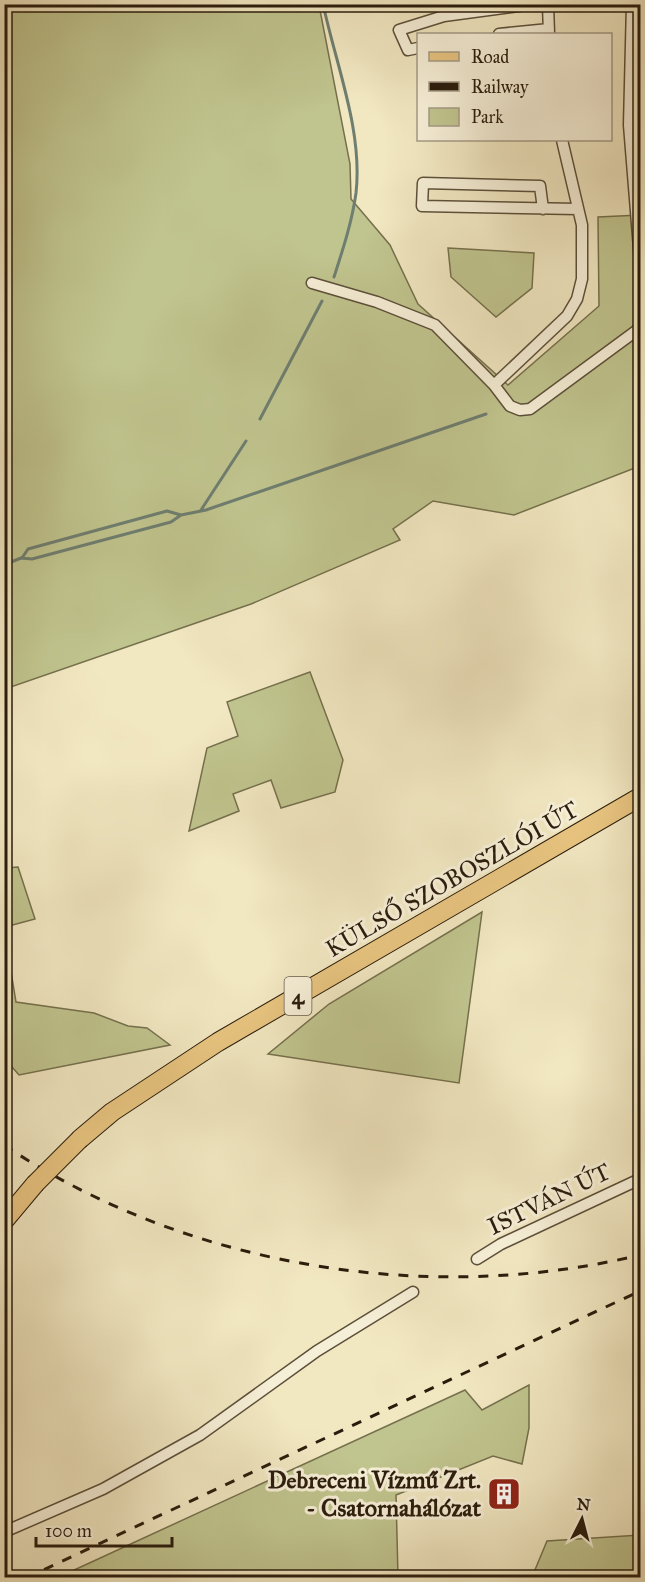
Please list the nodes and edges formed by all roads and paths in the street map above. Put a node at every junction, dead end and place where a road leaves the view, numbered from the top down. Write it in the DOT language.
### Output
graph roads {
  1 [pos="534,4"];
  2 [pos="548,4"];
  3 [pos="632,4"];
  4 [pos="549,32"];
  5 [pos="524,33"];
  6 [pos="417,48"];
  7 [pos="562,141"];
  8 [pos="543,209"];
  9 [pos="578,209"];
  10 [pos="640,261"];
  11 [pos="312,283"];
  12 [pos="640,328"];
  13 [pos="494,385"];
  14 [pos="640,797"];
  15 [pos="640,1179"];
  16 [pos="4,1221"];
  17 [pos="477,1259"];
  18 [pos="413,1292"];
  19 [pos="4,1532"];
  1 -- 6 [label="street"];
  2 -- 4 [label="street"];
  3 -- 10 [label="street"];
  4 -- 5 [label="street"];
  7 -- 9 [label="street"];
  8 -- 8 [label="street"];
  8 -- 9 [label="street"];
  9 -- 13 [label="street"];
  11 -- 13 [label="street"];
  12 -- 13 [label="street"];
  14 -- 16 [label="main road, KÜLSŐ SZOBOSZLÓI ÚT / 4, bridge"];
  15 -- 17 [label="street, ISTVÁN ÚT"];
  18 -- 19 [label="street"];
}
